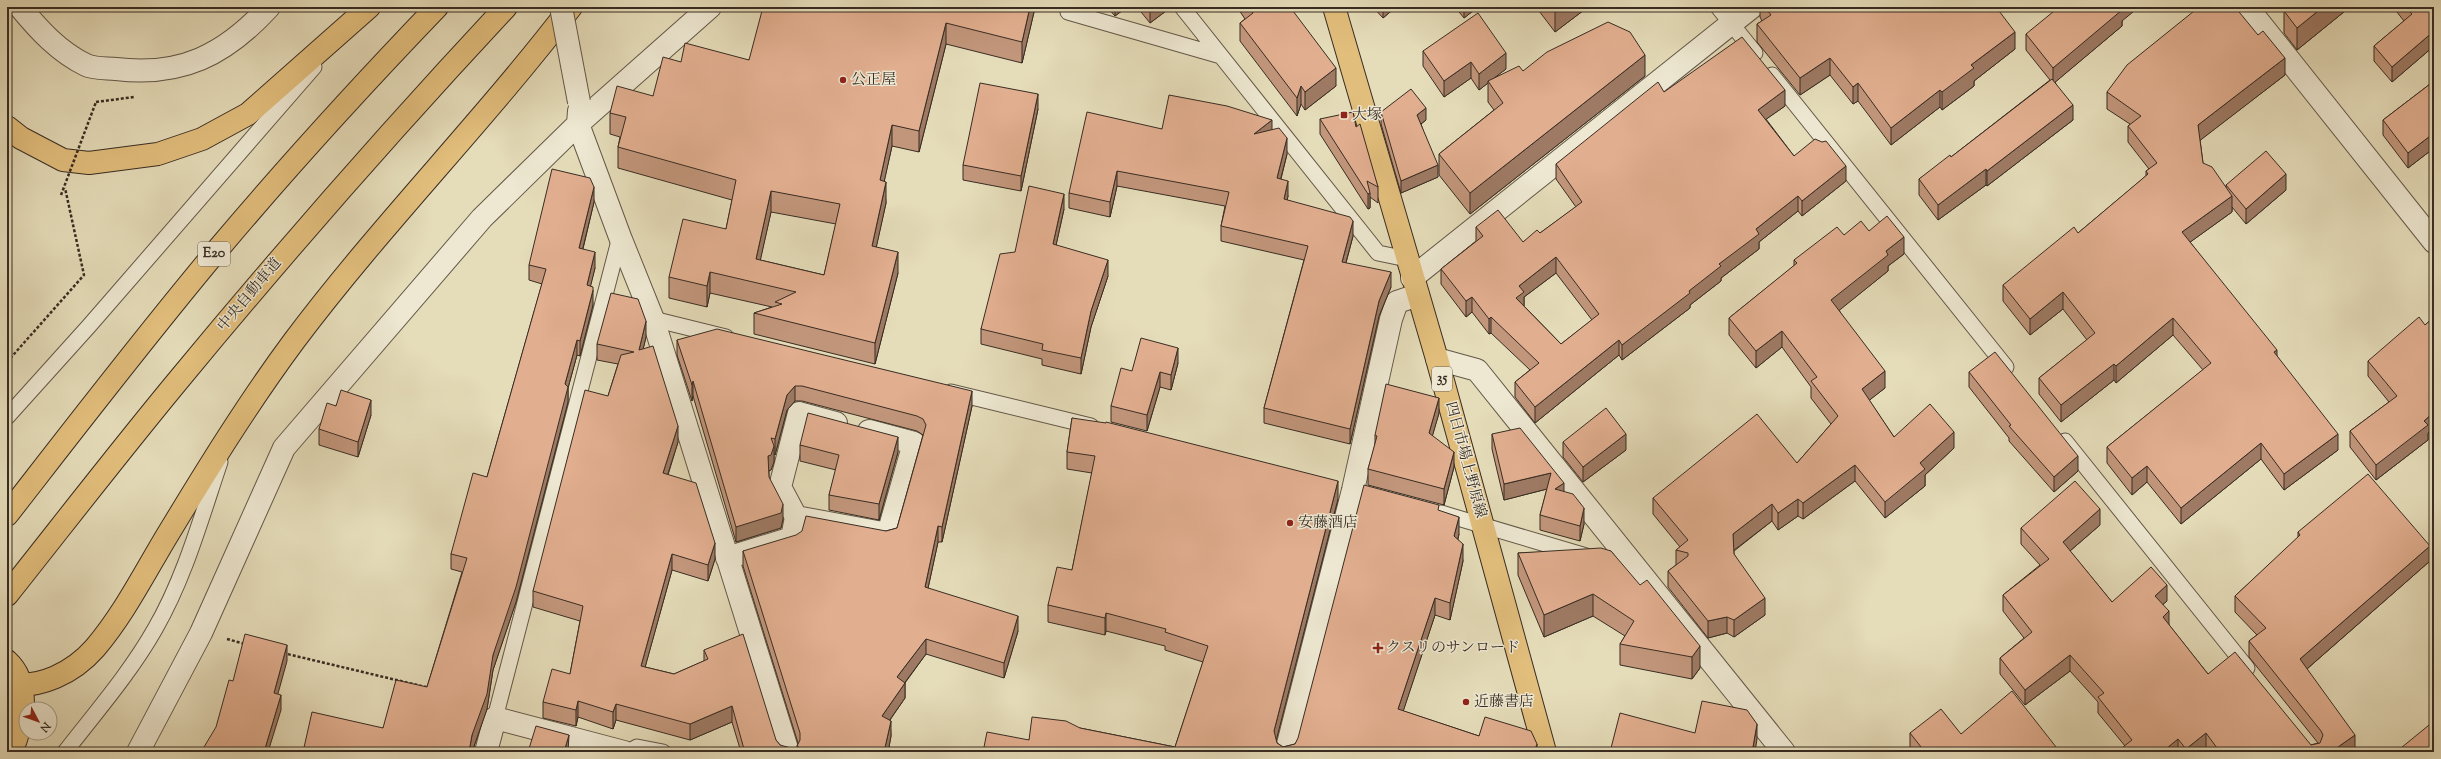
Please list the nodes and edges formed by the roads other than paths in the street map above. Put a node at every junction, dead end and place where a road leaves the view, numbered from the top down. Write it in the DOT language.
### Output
graph roads {
  1 [pos="20,7"];
  2 [pos="269,7"];
  3 [pos="437,7"];
  4 [pos="506,7"];
  5 [pos="561,7"];
  6 [pos="571,7"];
  7 [pos="710,7"];
  8 [pos="1182,7"];
  9 [pos="1334,7"];
  10 [pos="1752,7"];
  11 [pos="2247,7"];
  12 [pos="1068,12"];
  13 [pos="362,14"];
  14 [pos="1724,15"];
  15 [pos="1221,56"];
  16 [pos="578,124"];
  17 [pos="7,127"];
  18 [pos="620,237"];
  19 [pos="2434,242"];
  20 [pos="1412,278"];
  21 [pos="653,319"];
  22 [pos="738,340"];
  23 [pos="1437,359"];
  24 [pos="2015,378"];
  25 [pos="938,388"];
  26 [pos="7,417"];
  27 [pos="2055,428"];
  28 [pos="1107,430"];
  29 [pos="230,432"];
  30 [pos="1429,510"];
  31 [pos="7,515"];
  32 [pos="796,517"];
  33 [pos="1482,524"];
  34 [pos="727,558"];
  35 [pos="1601,560"];
  36 [pos="1616,565"];
  37 [pos="1639,572"];
  38 [pos="7,595"];
  39 [pos="12,674"];
  40 [pos="2254,677"];
  41 [pos="495,718"];
  42 [pos="11,752"];
  43 [pos="65,752"];
  44 [pos="138,752"];
  45 [pos="486,752"];
  46 [pos="624,752"];
  47 [pos="628,752"];
  48 [pos="663,752"];
  49 [pos="788,752"];
  50 [pos="1286,752"];
  51 [pos="1545,752"];
  52 [pos="1784,752"];
  1 -- 2 [label="street"];
  3 -- 31 [label="main road, E20"];
  4 -- 38 [label="main road, 中央自動車道"];
  5 -- 16 [label="street, bridge"];
  6 -- 29 [label="main road"];
  7 -- 16 [label="street"];
  8 -- 15 [label="lane"];
  9 -- 20 [label="main road, 四日市場上野原線 / 35"];
  10 -- 14 [label="street"];
  11 -- 19 [label="street"];
  12 -- 15 [label="lane"];
  13 -- 17 [label="main road"];
  13 -- 26 [label="lane"];
  14 -- 20 [label="street"];
  14 -- 24 [label="lane"];
  15 -- 20 [label="lane"];
  16 -- 18 [label="street"];
  16 -- 44 [label="street"];
  18 -- 21 [label="street"];
  18 -- 41 [label="lane"];
  20 -- 23 [label="main road, 四日市場上野原線 / 35"];
  20 -- 50 [label="street"];
  21 -- 22 [label="lane"];
  21 -- 34 [label="street"];
  23 -- 33 [label="main road, 四日市場上野原線 / 35"];
  23 -- 37 [label="street"];
  25 -- 28 [label="lane"];
  27 -- 40 [label="lane"];
  29 -- 39 [label="main road"];
  29 -- 43 [label="lane"];
  30 -- 33 [label="lane"];
  32 -- 32 [label="street"];
  32 -- 34 [label="street"];
  33 -- 35 [label="lane"];
  33 -- 51 [label="main road, 四日市場上野原線 / 35"];
  34 -- 49 [label="street"];
  36 -- 37 [label="lane"];
  37 -- 52 [label="street"];
  39 -- 42 [label="main road"];
  41 -- 45 [label="street"];
  41 -- 46 [label="street"];
  47 -- 48 [label="lane"];
}
